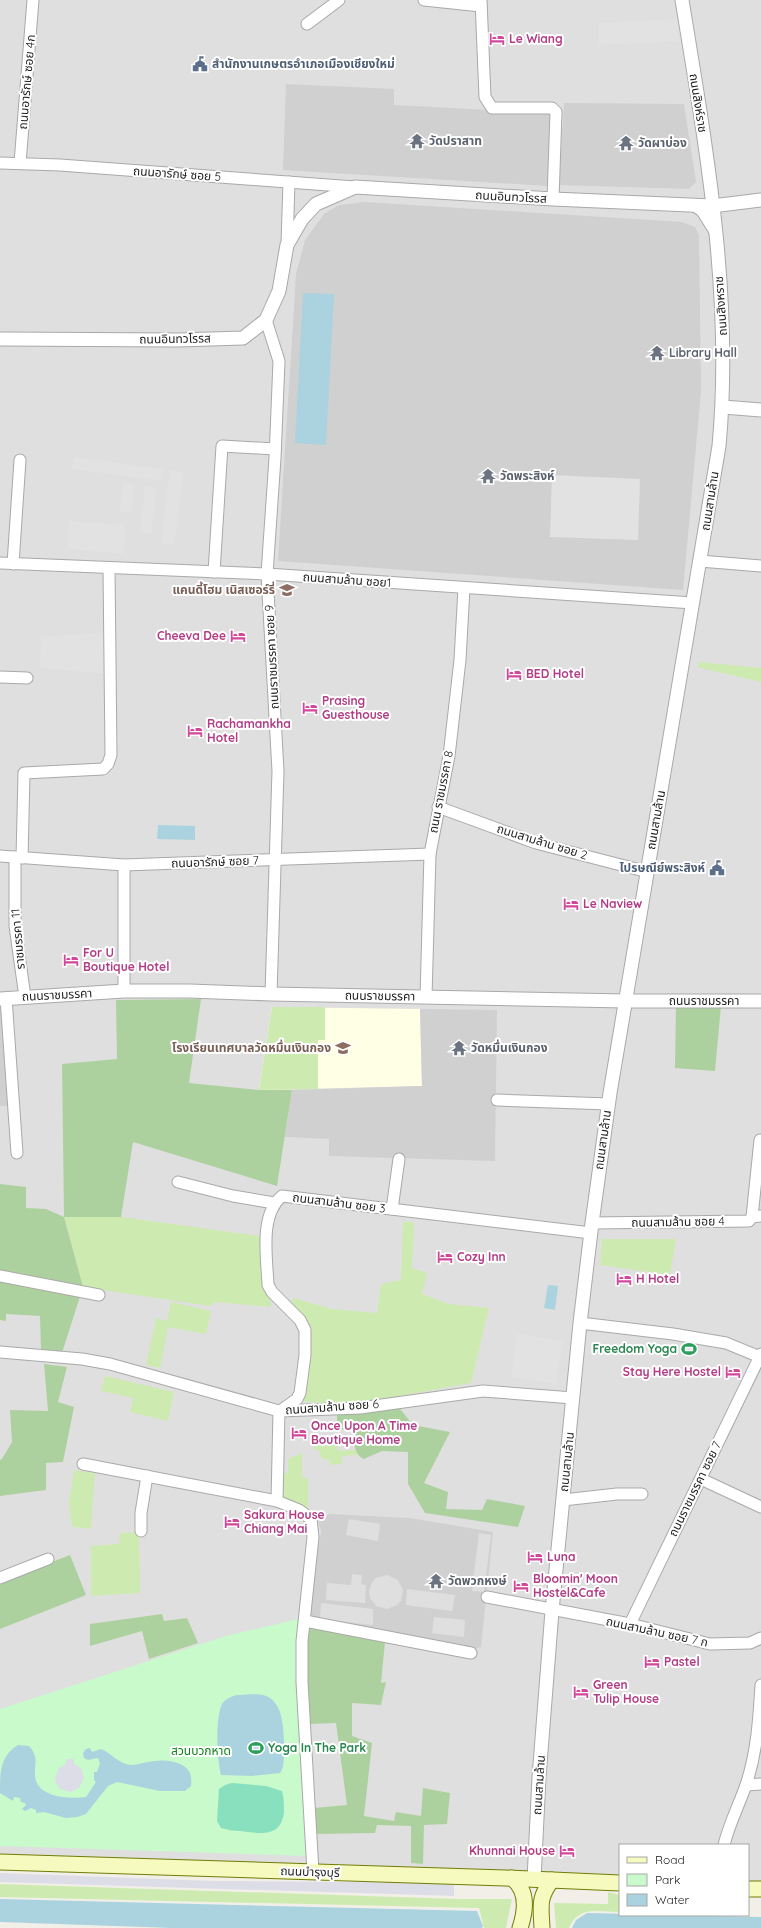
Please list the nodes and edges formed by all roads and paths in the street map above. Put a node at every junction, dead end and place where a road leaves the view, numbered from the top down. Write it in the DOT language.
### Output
graph roads {
  1 [pos="33,0"];
  2 [pos="339,0"];
  3 [pos="424,0"];
  4 [pos="682,0"];
  5 [pos="481,3"];
  6 [pos="307,24"];
  7 [pos="0,163"];
  8 [pos="20,163"];
  9 [pos="289,182"];
  10 [pos="355,187"];
  11 [pos="553,199"];
  12 [pos="761,200"];
  13 [pos="694,205"];
  14 [pos="712,206"];
  15 [pos="714,230"];
  16 [pos="287,245"];
  17 [pos="266,320"];
  18 [pos="0,339"];
  19 [pos="723,407"];
  20 [pos="761,410"];
  21 [pos="275,448"];
  22 [pos="20,460"];
  23 [pos="700,561"];
  24 [pos="0,563"];
  25 [pos="13,564"];
  26 [pos="761,566"];
  27 [pos="109,568"];
  28 [pos="214,572"];
  29 [pos="267,574"];
  30 [pos="464,588"];
  31 [pos="693,603"];
  32 [pos="0,677"];
  33 [pos="26,678"];
  34 [pos="438,807"];
  35 [pos="430,854"];
  36 [pos="0,856"];
  37 [pos="18,858"];
  38 [pos="274,861"];
  39 [pos="124,865"];
  40 [pos="648,872"];
  41 [pos="124,991"];
  42 [pos="271,994"];
  43 [pos="25,997"];
  44 [pos="426,997"];
  45 [pos="3,998"];
  46 [pos="626,1001"];
  47 [pos="761,1001"];
  48 [pos="497,1100"];
  49 [pos="608,1104"];
  50 [pos="760,1140"];
  51 [pos="17,1153"];
  52 [pos="399,1159"];
  53 [pos="178,1182"];
  54 [pos="274,1203"];
  55 [pos="392,1209"];
  56 [pos="757,1216"];
  57 [pos="591,1228"];
  58 [pos="0,1276"];
  59 [pos="99,1295"];
  60 [pos="580,1323"];
  61 [pos="0,1352"];
  62 [pos="760,1356"];
  63 [pos="573,1398"];
  64 [pos="279,1411"];
  65 [pos="83,1464"];
  66 [pos="147,1476"];
  67 [pos="701,1479"];
  68 [pos="642,1494"];
  69 [pos="563,1500"];
  70 [pos="277,1501"];
  71 [pos="761,1507"];
  72 [pos="141,1531"];
  73 [pos="48,1559"];
  74 [pos="0,1578"];
  75 [pos="488,1597"];
  76 [pos="552,1611"];
  77 [pos="305,1621"];
  78 [pos="630,1624"];
  79 [pos="761,1638"];
  80 [pos="471,1653"];
  81 [pos="761,1685"];
  82 [pos="761,1784"];
  83 [pos="746,1785"];
  84 [pos="724,1844"];
  85 [pos="0,1862"];
  86 [pos="312,1872"];
  87 [pos="512,1878"];
  88 [pos="534,1879"];
  89 [pos="552,1880"];
  90 [pos="619,1883"];
  91 [pos="749,1889"];
  92 [pos="761,1889"];
  93 [pos="520,1928"];
  94 [pos="542,1928"];
  1 -- 8 [label="street, ถนนอารักษ์ ซอย 4ก"];
  2 -- 6 [label="street"];
  3 -- 5 [label="street"];
  4 -- 14 [label="street, ถนนสิงห์ราช"];
  5 -- 11 [label="street"];
  7 -- 8 [label="street, ถนนอารักษ์ ซอย 5"];
  8 -- 9 [label="street, ถนนอารักษ์ ซอย 5"];
  9 -- 10 [label="street, ถนนอารักษ์ ซอย 5"];
  9 -- 16 [label="street, ถนนอินทวโรรส"];
  10 -- 11 [label="street, ถนนอินทวโรรส"];
  10 -- 16 [label="street, ถนนอินทวโรรส"];
  11 -- 13 [label="street, ถนนอินทวโรรส"];
  12 -- 14 [label="street, ถนนอินทวโรรส"];
  13 -- 14 [label="street, ถนนอินทวโรรส"];
  13 -- 15 [label="street"];
  14 -- 15 [label="street, ถนนสิงหราช"];
  15 -- 19 [label="street, ถนนสิงหราช"];
  16 -- 17 [label="street, ถนนอินทวโรรส"];
  17 -- 18 [label="street, ถนนอินทวโรรส"];
  17 -- 21 [label="street, ถนนราชมรรคา ซอย 9"];
  19 -- 20 [label="street"];
  19 -- 23 [label="street, ถนนสามล้าน"];
  21 -- 28 [label="street"];
  21 -- 29 [label="street, ถนนราชมรรคา ซอย 9"];
  22 -- 25 [label="street"];
  23 -- 26 [label="street"];
  23 -- 31 [label="street, ถนนสามล้าน"];
  24 -- 25 [label="street, ถนนสามล้าน ซอย1"];
  25 -- 27 [label="street, ถนนสามล้าน ซอย1"];
  27 -- 28 [label="street, ถนนสามล้าน ซอย1"];
  27 -- 37 [label="street, ราชมรรคา 11"];
  28 -- 29 [label="street, ถนนสามล้าน ซอย1"];
  29 -- 30 [label="street, ถนนสามล้าน ซอย1"];
  29 -- 38 [label="street, ถนนราชมรรคา ซอย 9"];
  30 -- 31 [label="street, ถนนสามล้าน ซอย1"];
  30 -- 34 [label="street, ถนน ราชมรรคา 8"];
  31 -- 40 [label="street, ถนนสามล้าน"];
  32 -- 33 [label="street"];
  34 -- 35 [label="street, ถนน ราชมรรคา 8"];
  34 -- 40 [label="street, ถนนสามล้าน ซอย 2"];
  35 -- 38 [label="street, ถนนอารักษ์ ซอย 7"];
  35 -- 44 [label="street, ถนน ราชมรรคา 8"];
  36 -- 37 [label="street, ถนนอารักษ์ ซอย 7"];
  37 -- 39 [label="street, ถนนอารักษ์ ซอย 7"];
  37 -- 43 [label="street, ราชมรรคา 11"];
  38 -- 39 [label="street, ถนนอารักษ์ ซอย 7"];
  38 -- 42 [label="street, ถนนราชมรรคา ซอย 9"];
  39 -- 41 [label="street"];
  40 -- 46 [label="street, ถนนสามล้าน"];
  41 -- 42 [label="street, ถนนราชมรรคา"];
  41 -- 43 [label="street, ถนนราชมรรคา"];
  42 -- 44 [label="street, ถนนราชมรรคา"];
  43 -- 45 [label="street, ถนนราชมรรคา"];
  44 -- 46 [label="street, ถนนราชมรรคา"];
  45 -- 51 [label="street"];
  46 -- 47 [label="street, ถนนราชมรรคา"];
  46 -- 49 [label="street, ถนนสามล้าน"];
  48 -- 49 [label="street"];
  49 -- 57 [label="street, ถนนสามล้าน"];
  50 -- 56 [label="street"];
  52 -- 55 [label="street"];
  53 -- 54 [label="street"];
  54 -- 55 [label="street, ถนนสามล้าน ซอย 3"];
  54 -- 64 [label="street, ถนนสามล้าน ซอย 3"];
  55 -- 57 [label="street, ถนนสามล้าน ซอย 3"];
  56 -- 57 [label="street, ถนนสามล้าน ซอย 4"];
  57 -- 60 [label="street, ถนนสามล้าน"];
  58 -- 59 [label="street"];
  60 -- 62 [label="street"];
  60 -- 63 [label="street, ถนนสามล้าน"];
  61 -- 64 [label="street, ถนนสามล้าน ซอย 6"];
  62 -- 67 [label="street, ถนนราชมรรคา ซอย 7"];
  63 -- 64 [label="street, ถนนสามล้าน ซอย 6"];
  63 -- 69 [label="street, ถนนสามล้าน"];
  64 -- 70 [label="street"];
  65 -- 66 [label="street"];
  66 -- 70 [label="street"];
  66 -- 72 [label="street"];
  67 -- 71 [label="street"];
  67 -- 78 [label="street, ถนนราชมรรคา ซอย 7"];
  68 -- 69 [label="street"];
  69 -- 76 [label="street, ถนนสามล้าน"];
  70 -- 77 [label="street"];
  73 -- 74 [label="street"];
  75 -- 76 [label="street, ถนนสามล้าน ซอย 7 ก"];
  76 -- 78 [label="street, ถนนสามล้าน ซอย 7 ก"];
  76 -- 88 [label="street, ถนนสามล้าน"];
  77 -- 80 [label="street"];
  77 -- 86 [label="street"];
  78 -- 79 [label="street, ถนนสามล้าน ซอย 7 ก"];
  81 -- 83 [label="street"];
  82 -- 83 [label="street"];
  83 -- 84 [label="street"];
  85 -- 86 [label="main road, ถนนบำรุงบุรี"];
  86 -- 87 [label="main road, ถนนบำรุงบุรี"];
  87 -- 88 [label="main road, ถนนบำรุงบุรี"];
  87 -- 93 [label="main road"];
  88 -- 89 [label="main road, ถนนบำรุงบุรี"];
  89 -- 90 [label="main road, ถนนบำรุงบุรี"];
  89 -- 94 [label="main road"];
  91 -- 92 [label="main road"];
}
